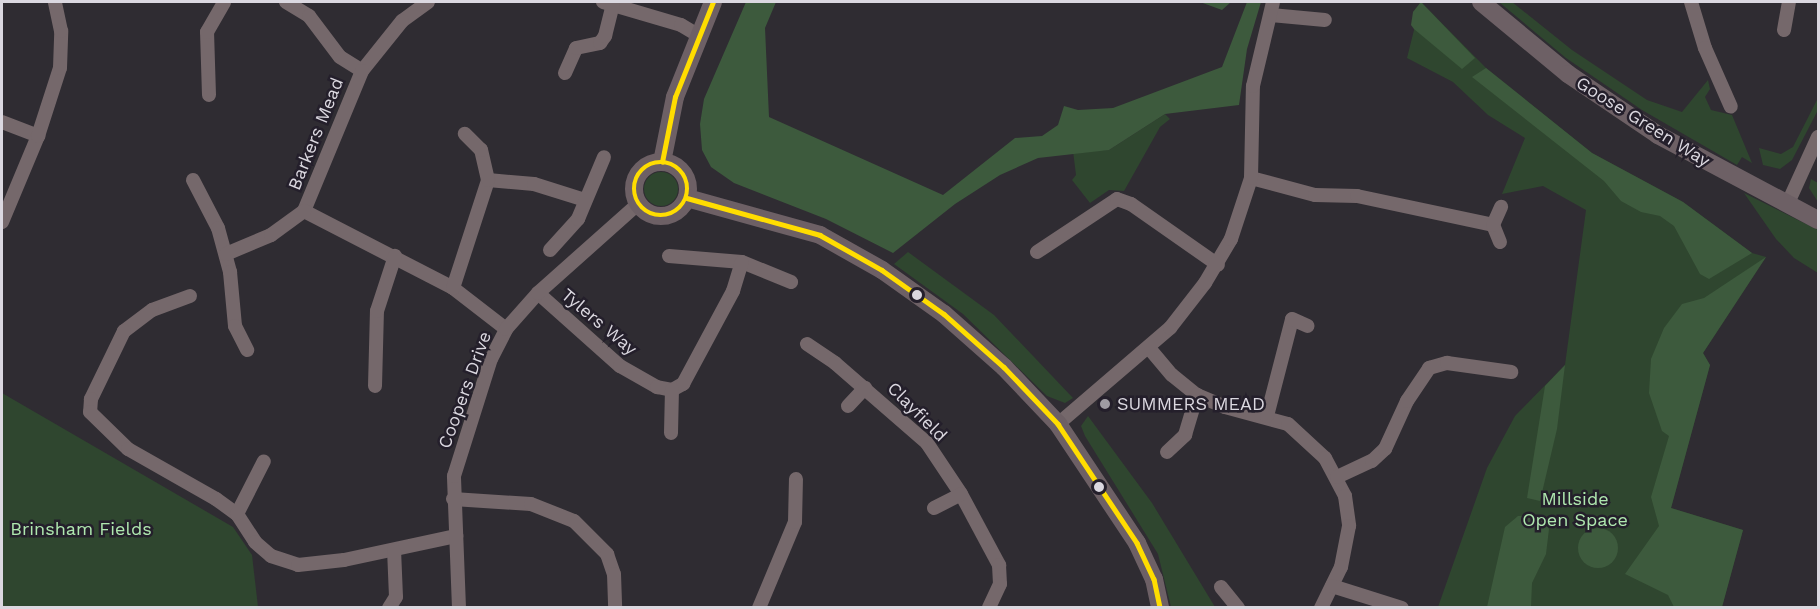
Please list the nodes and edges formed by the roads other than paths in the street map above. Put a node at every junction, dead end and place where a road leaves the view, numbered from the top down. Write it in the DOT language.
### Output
graph roads {
  1 [pos="55,2"];
  2 [pos="224,2"];
  3 [pos="286,2"];
  4 [pos="428,2"];
  5 [pos="713,2"];
  6 [pos="1481,2"];
  7 [pos="1691,2"];
  8 [pos="1789,2"];
  9 [pos="608,3"];
  10 [pos="1272,8"];
  11 [pos="1325,20"];
  12 [pos="1784,30"];
  13 [pos="699,36"];
  14 [pos="362,71"];
  15 [pos="565,73"];
  16 [pos="209,95"];
  17 [pos="1725,102"];
  18 [pos="2,122"];
  19 [pos="465,134"];
  20 [pos="38,136"];
  21 [pos="1818,137"];
  22 [pos="604,157"];
  23 [pos="662,162"];
  24 [pos="1251,178"];
  25 [pos="193,180"];
  26 [pos="489,180"];
  27 [pos="687,198"];
  28 [pos="585,200"];
  29 [pos="638,204"];
  30 [pos="1787,205"];
  31 [pos="1502,207"];
  32 [pos="304,211"];
  33 [pos="1818,220"];
  34 [pos="2,222"];
  35 [pos="1492,225"];
  36 [pos="1500,242"];
  37 [pos="550,250"];
  38 [pos="1037,252"];
  39 [pos="226,254"];
  40 [pos="395,256"];
  41 [pos="669,256"];
  42 [pos="742,262"];
  43 [pos="1218,264"];
  44 [pos="791,282"];
  45 [pos="453,288"];
  46 [pos="538,293"];
  47 [pos="190,296"];
  48 [pos="1308,326"];
  49 [pos="506,329"];
  50 [pos="807,344"];
  51 [pos="1149,348"];
  52 [pos="247,350"];
  53 [pos="1510,372"];
  54 [pos="375,386"];
  55 [pos="865,388"];
  56 [pos="672,390"];
  57 [pos="1197,395"];
  58 [pos="848,406"];
  59 [pos="1267,416"];
  60 [pos="1058,424"];
  61 [pos="671,433"];
  62 [pos="1167,452"];
  63 [pos="264,461"];
  64 [pos="1337,477"];
  65 [pos="796,479"];
  66 [pos="961,494"];
  67 [pos="453,499"];
  68 [pos="934,508"];
  69 [pos="237,514"];
  70 [pos="456,536"];
  71 [pos="394,550"];
  72 [pos="1332,586"];
  73 [pos="1221,587"];
  74 [pos="389,608"];
  75 [pos="459,608"];
  76 [pos="615,608"];
  77 [pos="759,608"];
  78 [pos="989,608"];
  79 [pos="1160,608"];
  80 [pos="1238,608"];
  81 [pos="1321,608"];
  82 [pos="1402,608"];
  1 -- 20 [label="street"];
  2 -- 16 [label="street"];
  3 -- 14 [label="street, Barkers Mead"];
  4 -- 14 [label="street, Barkers Mead"];
  5 -- 13 [label="street"];
  6 -- 30 [label="street, Goose Green Way"];
  7 -- 17 [label="street"];
  8 -- 12 [label="street"];
  9 -- 13 [label="street"];
  9 -- 15 [label="street"];
  10 -- 11 [label="street"];
  10 -- 24 [label="street"];
  13 -- 23 [label="street"];
  14 -- 32 [label="street, Barkers Mead"];
  18 -- 20 [label="street"];
  19 -- 26 [label="street"];
  20 -- 34 [label="street"];
  21 -- 30 [label="street"];
  22 -- 28 [label="street"];
  23 -- 27 [label="street"];
  23 -- 29 [label="street"];
  24 -- 35 [label="street"];
  24 -- 43 [label="street"];
  25 -- 39 [label="street"];
  26 -- 28 [label="street"];
  26 -- 45 [label="street"];
  27 -- 29 [label="street"];
  27 -- 60 [label="street"];
  28 -- 37 [label="street"];
  29 -- 46 [label="street, Coopers Drive"];
  30 -- 33 [label="street, Goose Green Way"];
  31 -- 35 [label="street"];
  32 -- 39 [label="street, Barkers Mead"];
  32 -- 40 [label="street, Barkers Mead"];
  35 -- 36 [label="street"];
  38 -- 43 [label="street"];
  39 -- 52 [label="street"];
  40 -- 45 [label="street, Barkers Mead"];
  40 -- 54 [label="street"];
  41 -- 42 [label="street"];
  42 -- 44 [label="street"];
  42 -- 56 [label="street"];
  43 -- 51 [label="street"];
  45 -- 49 [label="street, Barkers Mead"];
  46 -- 49 [label="street, Coopers Drive"];
  46 -- 56 [label="street, Tylers Way"];
  47 -- 69 [label="street"];
  48 -- 59 [label="street"];
  49 -- 67 [label="street, Coopers Drive"];
  50 -- 55 [label="street, Clayfield"];
  51 -- 57 [label="street"];
  51 -- 60 [label="street"];
  53 -- 64 [label="street"];
  55 -- 58 [label="street, Clayfield"];
  55 -- 66 [label="street, Clayfield"];
  56 -- 61 [label="street"];
  57 -- 59 [label="street"];
  57 -- 62 [label="street"];
  59 -- 64 [label="street"];
  60 -- 79 [label="street"];
  63 -- 69 [label="street"];
  64 -- 72 [label="street"];
  65 -- 77 [label="street"];
  66 -- 68 [label="street"];
  66 -- 78 [label="street, Clayfield"];
  67 -- 70 [label="street, Coopers Drive"];
  67 -- 76 [label="street"];
  69 -- 71 [label="street"];
  70 -- 71 [label="street"];
  70 -- 75 [label="street, Coopers Drive"];
  71 -- 74 [label="street"];
  72 -- 81 [label="street"];
  72 -- 82 [label="street"];
  73 -- 80 [label="street"];
}
